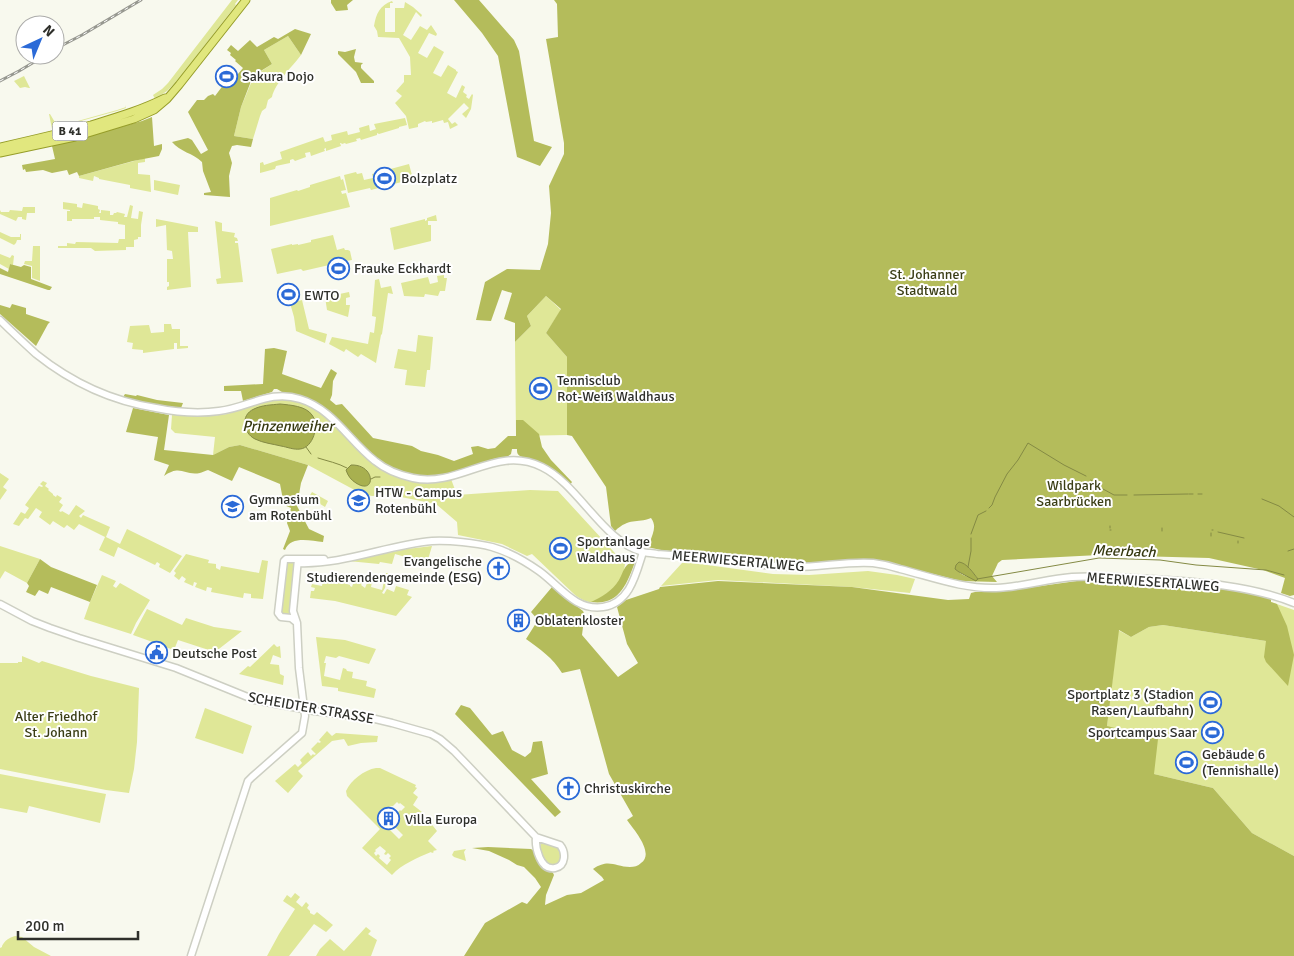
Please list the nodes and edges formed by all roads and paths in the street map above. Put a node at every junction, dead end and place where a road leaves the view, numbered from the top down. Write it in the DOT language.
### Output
graph roads {
  1 [pos="246,0"];
  2 [pos="172,94"];
  3 [pos="0,147"];
  4 [pos="0,153"];
  5 [pos="0,320"];
  6 [pos="643,552"];
  7 [pos="298,561"];
  8 [pos="1294,602"];
  9 [pos="0,604"];
  10 [pos="293,617"];
  11 [pos="304,709"];
  12 [pos="536,837"];
  13 [pos="191,956"];
  1 -- 2 [label="main road, B 41"];
  2 -- 3 [label="main road, B 41"];
  2 -- 4 [label="main road, B 41"];
  5 -- 6 [label="main road, MEERWIESERTALWEG"];
  6 -- 7 [label="main road"];
  6 -- 8 [label="main road, MEERWIESERTALWEG"];
  7 -- 10 [label="main road"];
  7 -- 10 [label="main road"];
  9 -- 11 [label="main road, SCHEIDTER STRASSE"];
  10 -- 11 [label="main road"];
  11 -- 12 [label="main road, SCHEIDTER STRASSE"];
  11 -- 13 [label="main road"];
  12 -- 12 [label="main road, SCHEIDTER STRASSE"];
}
